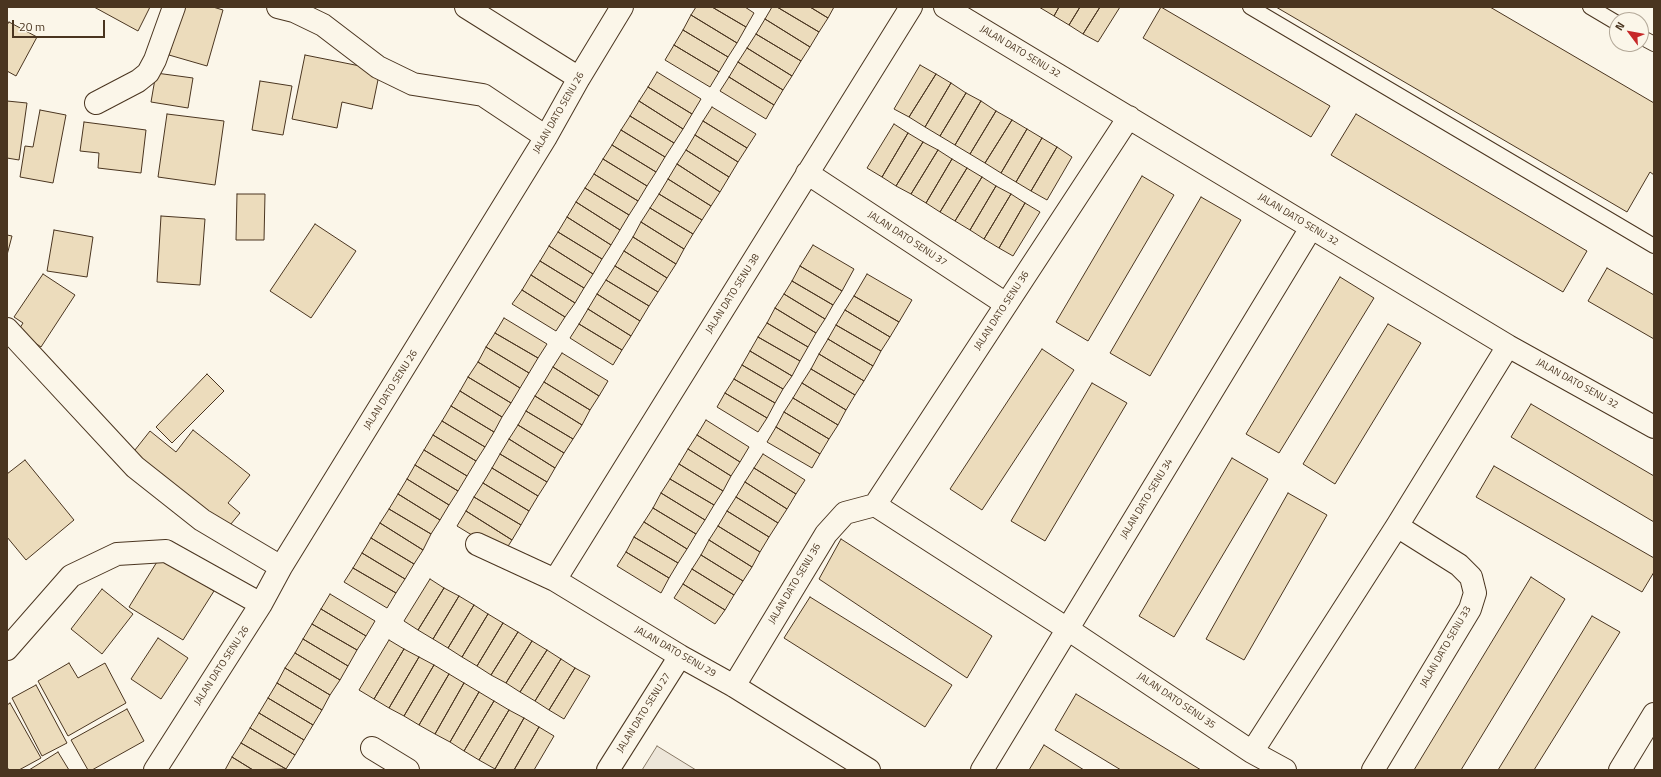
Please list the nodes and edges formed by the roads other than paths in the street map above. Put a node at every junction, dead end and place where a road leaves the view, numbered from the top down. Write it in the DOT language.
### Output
graph roads {
  1 [pos="174,7"];
  2 [pos="278,7"];
  3 [pos="466,7"];
  4 [pos="622,7"];
  5 [pos="911,7"];
  6 [pos="945,7"];
  7 [pos="1250,7"];
  8 [pos="1590,7"];
  9 [pos="1609,18"];
  10 [pos="579,78"];
  11 [pos="96,103"];
  12 [pos="1129,117"];
  13 [pos="546,137"];
  14 [pos="807,174"];
  15 [pos="1311,228"];
  16 [pos="1654,246"];
  17 [pos="1006,304"];
  18 [pos="7,329"];
  19 [pos="1508,346"];
  20 [pos="1654,427"];
  21 [pos="875,505"];
  22 [pos="1397,526"];
  23 [pos="477,544"];
  24 [pos="281,567"];
  25 [pos="555,580"];
  26 [pos="261,604"];
  27 [pos="1069,630"];
  28 [pos="7,649"];
  29 [pos="680,656"];
  30 [pos="734,686"];
  31 [pos="1654,714"];
  32 [pos="372,748"];
  33 [pos="1252,752"];
  34 [pos="155,770"];
  35 [pos="408,770"];
  36 [pos="608,770"];
  37 [pos="869,770"];
  38 [pos="982,770"];
  39 [pos="1285,770"];
  40 [pos="1372,770"];
  41 [pos="1620,770"];
  1 -- 11 [label="street"];
  2 -- 13 [label="street"];
  3 -- 10 [label="street"];
  4 -- 10 [label="street, JALAN DATO SENU 26"];
  5 -- 14 [label="street, JALAN DATO SENU 38"];
  6 -- 12 [label="street, JALAN DATO SENU 32"];
  7 -- 16 [label="lane"];
  8 -- 9 [label="lane"];
  10 -- 13 [label="street, JALAN DATO SENU 26"];
  12 -- 15 [label="street, JALAN DATO SENU 32"];
  12 -- 17 [label="street, JALAN DATO SENU 36"];
  13 -- 24 [label="street, JALAN DATO SENU 26"];
  14 -- 17 [label="street, JALAN DATO SENU 37"];
  14 -- 25 [label="street, JALAN DATO SENU 38"];
  15 -- 19 [label="street, JALAN DATO SENU 32"];
  15 -- 27 [label="street, JALAN DATO SENU 34"];
  17 -- 21 [label="street, JALAN DATO SENU 36"];
  18 -- 24 [label="street"];
  19 -- 20 [label="street, JALAN DATO SENU 32"];
  19 -- 22 [label="street"];
  21 -- 27 [label="street"];
  21 -- 30 [label="street, JALAN DATO SENU 36"];
  22 -- 33 [label="street"];
  22 -- 40 [label="street, JALAN DATO SENU 33"];
  23 -- 25 [label="street, JALAN DATO SENU 29"];
  24 -- 26 [label="street, JALAN DATO SENU 26"];
  25 -- 29 [label="street, JALAN DATO SENU 29"];
  26 -- 28 [label="street"];
  26 -- 34 [label="street, JALAN DATO SENU 26"];
  27 -- 33 [label="street, JALAN DATO SENU 35"];
  27 -- 38 [label="street, JALAN DATO SENU 34"];
  29 -- 30 [label="street, JALAN DATO SENU 29"];
  29 -- 36 [label="street, JALAN DATO SENU 27"];
  30 -- 37 [label="street, JALAN DATO SENU 29"];
  31 -- 41 [label="street"];
  32 -- 35 [label="street"];
  33 -- 39 [label="street, JALAN DATO SENU 35"];
}
